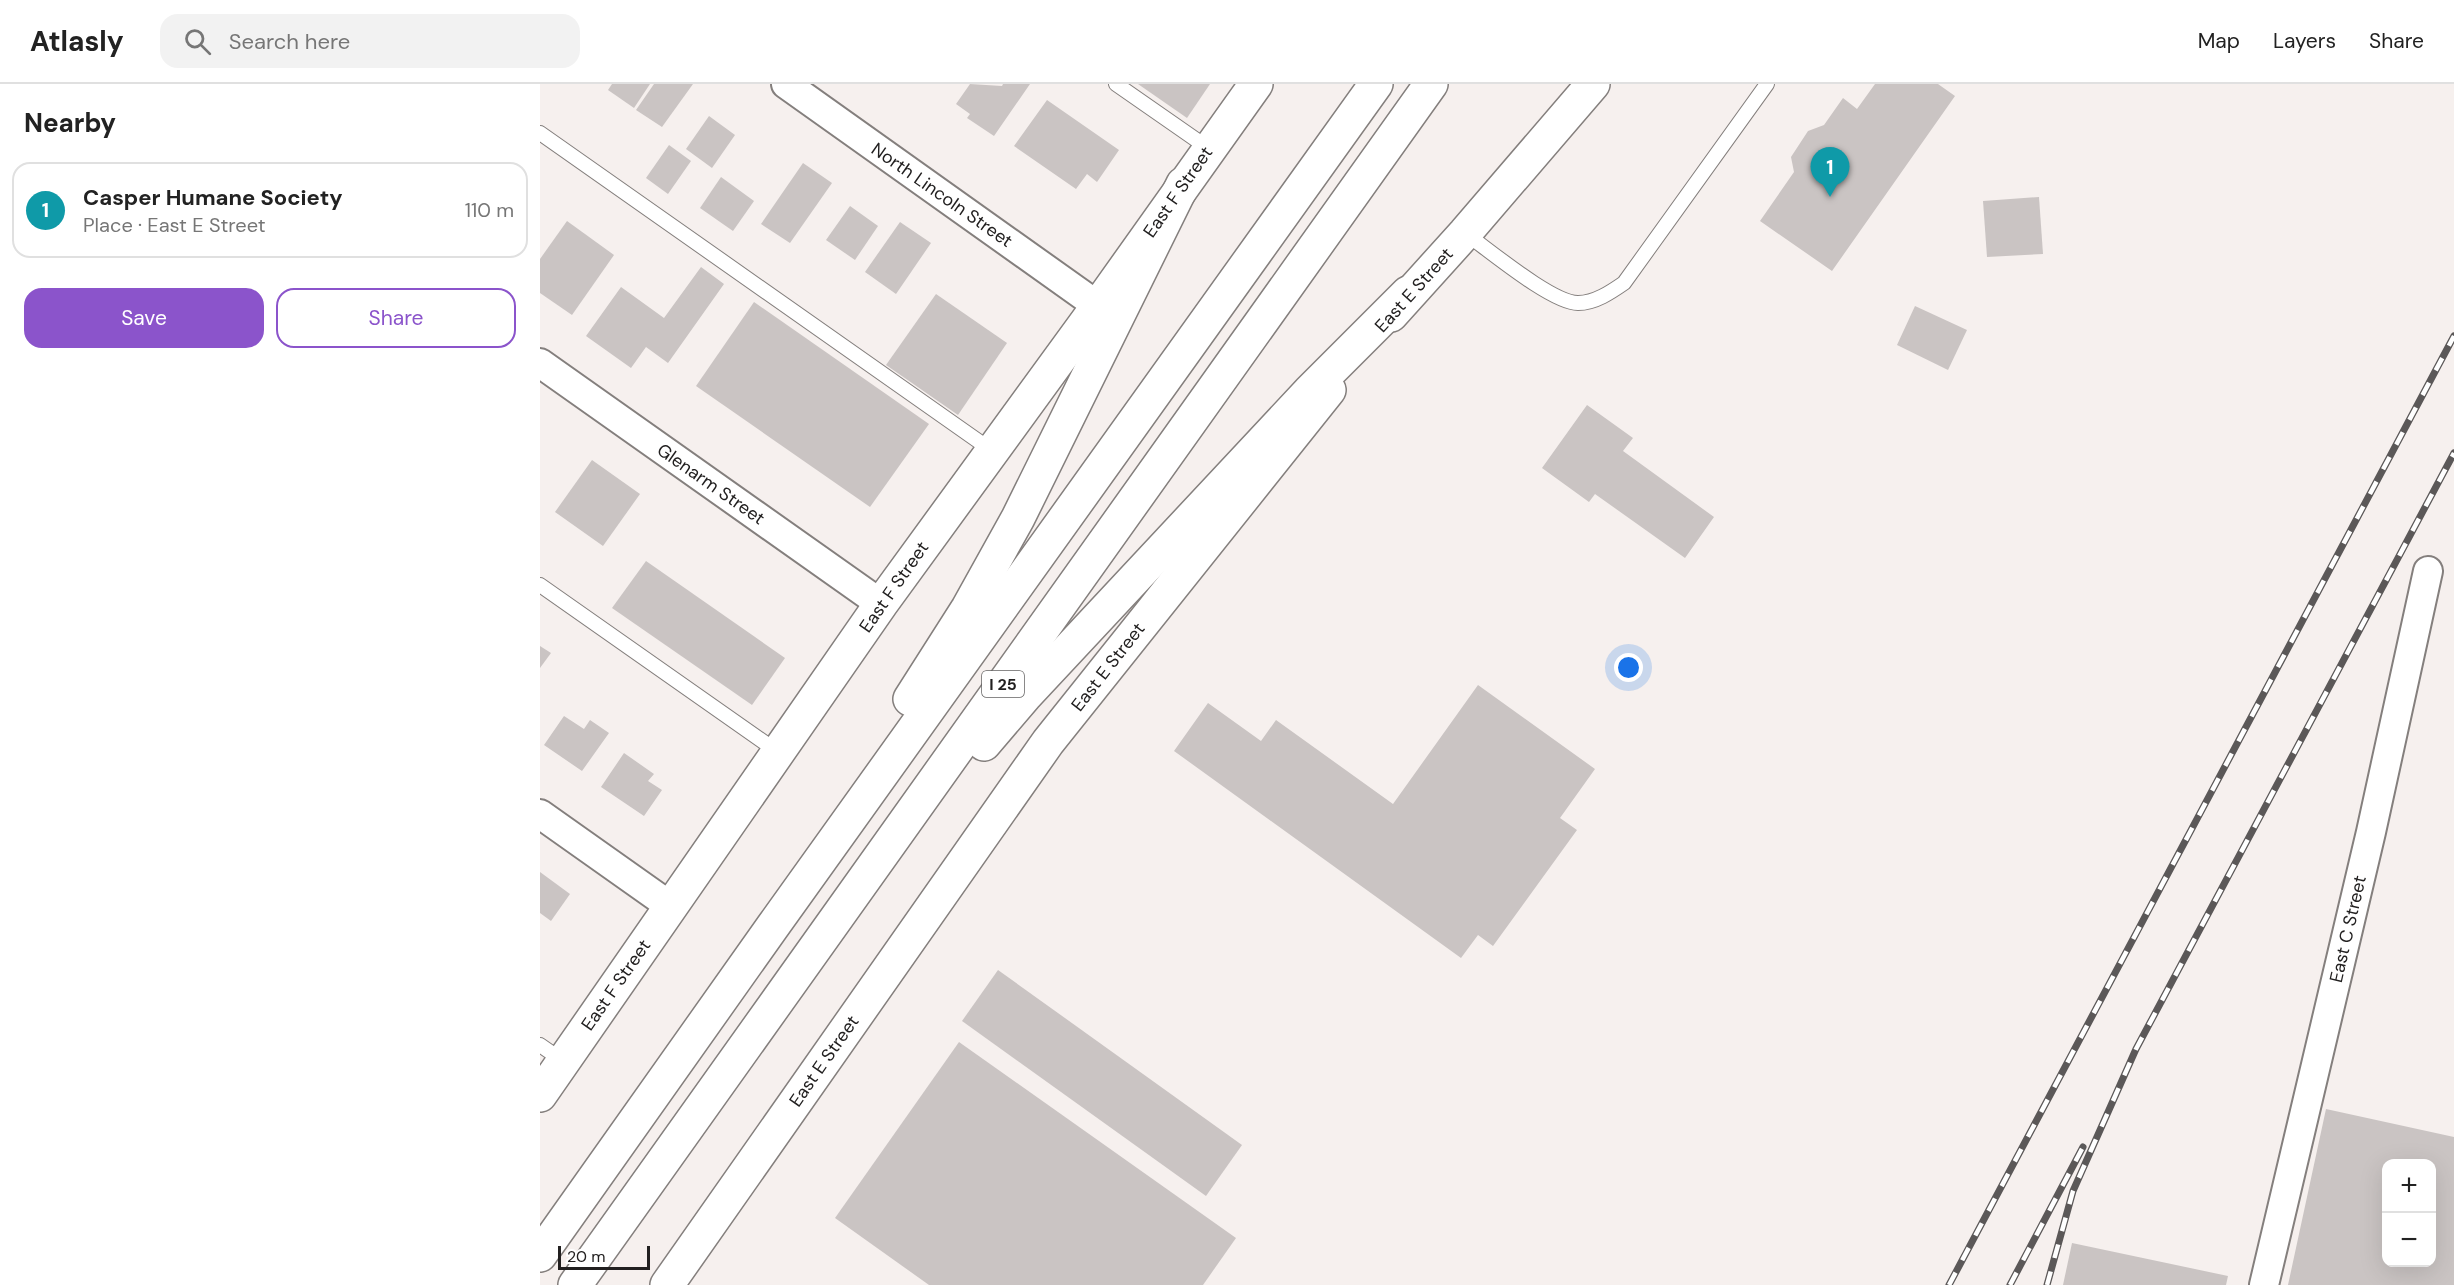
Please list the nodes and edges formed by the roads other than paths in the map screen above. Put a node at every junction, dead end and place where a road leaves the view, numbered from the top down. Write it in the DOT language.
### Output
graph roads {
  1 [pos="786,84"];
  2 [pos="1116,84"];
  3 [pos="1256,84"];
  4 [pos="1376,84"];
  5 [pos="1431,84"];
  6 [pos="1593,84"];
  7 [pos="1767,84"];
  8 [pos="540,133"];
  9 [pos="1208,148"];
  10 [pos="1183,184"];
  11 [pos="1465,233"];
  12 [pos="1408,293"];
  13 [pos="1098,306"];
  14 [pos="540,363"];
  15 [pos="991,450"];
  16 [pos="2428,571"];
  17 [pos="540,585"];
  18 [pos="881,604"];
  19 [pos="778,752"];
  20 [pos="540,814"];
  21 [pos="670,906"];
  22 [pos="773,926"];
  23 [pos="813,951"];
  24 [pos="552,1053"];
  25 [pos="540,1095"];
  26 [pos="540,1255"];
  27 [pos="576,1285"];
  28 [pos="667,1285"];
  29 [pos="2264,1285"];
  1 -- 13 [label="street, North Lincoln Street"];
  2 -- 9 [label="lane"];
  3 -- 9 [label="main road, East F Street"];
  4 -- 22 [label="main road, I 25"];
  5 -- 23 [label="main road, I 25"];
  6 -- 11 [label="main road, East E Street"];
  7 -- 11 [label="lane"];
  8 -- 15 [label="lane"];
  9 -- 10 [label="main road, East F Street"];
  10 -- 13 [label="main road, East F Street"];
  10 -- 22 [label="main road"];
  11 -- 12 [label="main road, East E Street"];
  12 -- 23 [label="main road"];
  12 -- 28 [label="main road, East E Street"];
  13 -- 15 [label="main road, East F Street"];
  14 -- 18 [label="street, Glenarm Street"];
  15 -- 18 [label="main road, East F Street"];
  16 -- 29 [label="street, East C Street"];
  17 -- 19 [label="lane"];
  18 -- 19 [label="main road, East F Street"];
  19 -- 21 [label="main road, East F Street"];
  20 -- 21 [label="street"];
  21 -- 24 [label="main road, East F Street"];
  22 -- 26 [label="main road, I 25"];
  23 -- 27 [label="main road, I 25"];
  24 -- 25 [label="main road, East F Street"];
}
